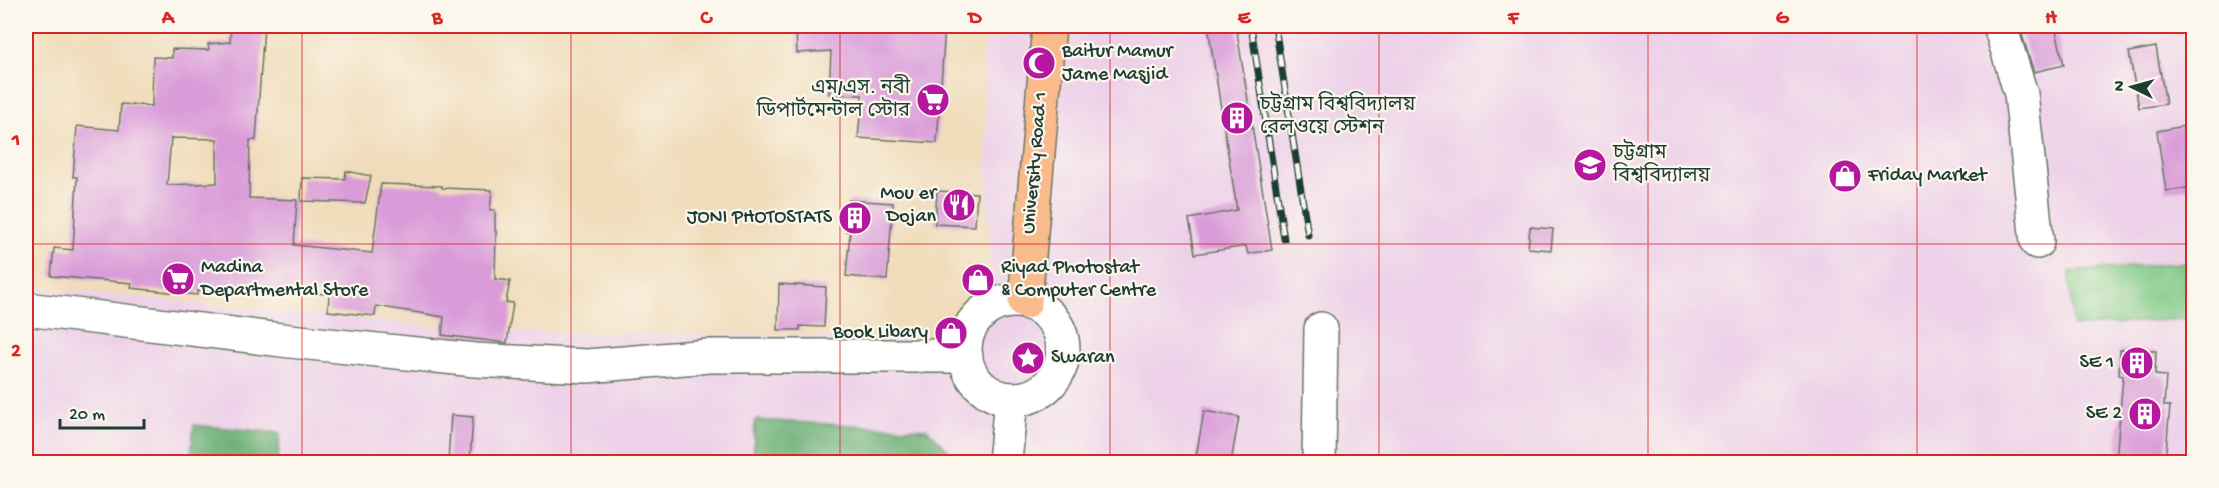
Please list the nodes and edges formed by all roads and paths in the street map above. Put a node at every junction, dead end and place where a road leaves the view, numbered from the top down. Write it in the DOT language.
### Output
graph roads {
  1 [pos="1049,26"];
  2 [pos="2000,26"];
  3 [pos="2037,242"];
  4 [pos="1025,302"];
  5 [pos="26,309"];
  6 [pos="1321,329"];
  7 [pos="966,356"];
  8 [pos="1011,399"];
  9 [pos="1006,461"];
  10 [pos="1319,462"];
  1 -- 4 [label="main road, University Road 1"];
  2 -- 3 [label="street"];
  4 -- 7 [label="street"];
  4 -- 8 [label="street"];
  5 -- 7 [label="street"];
  6 -- 10 [label="street"];
  7 -- 8 [label="street"];
  8 -- 9 [label="street"];
}
